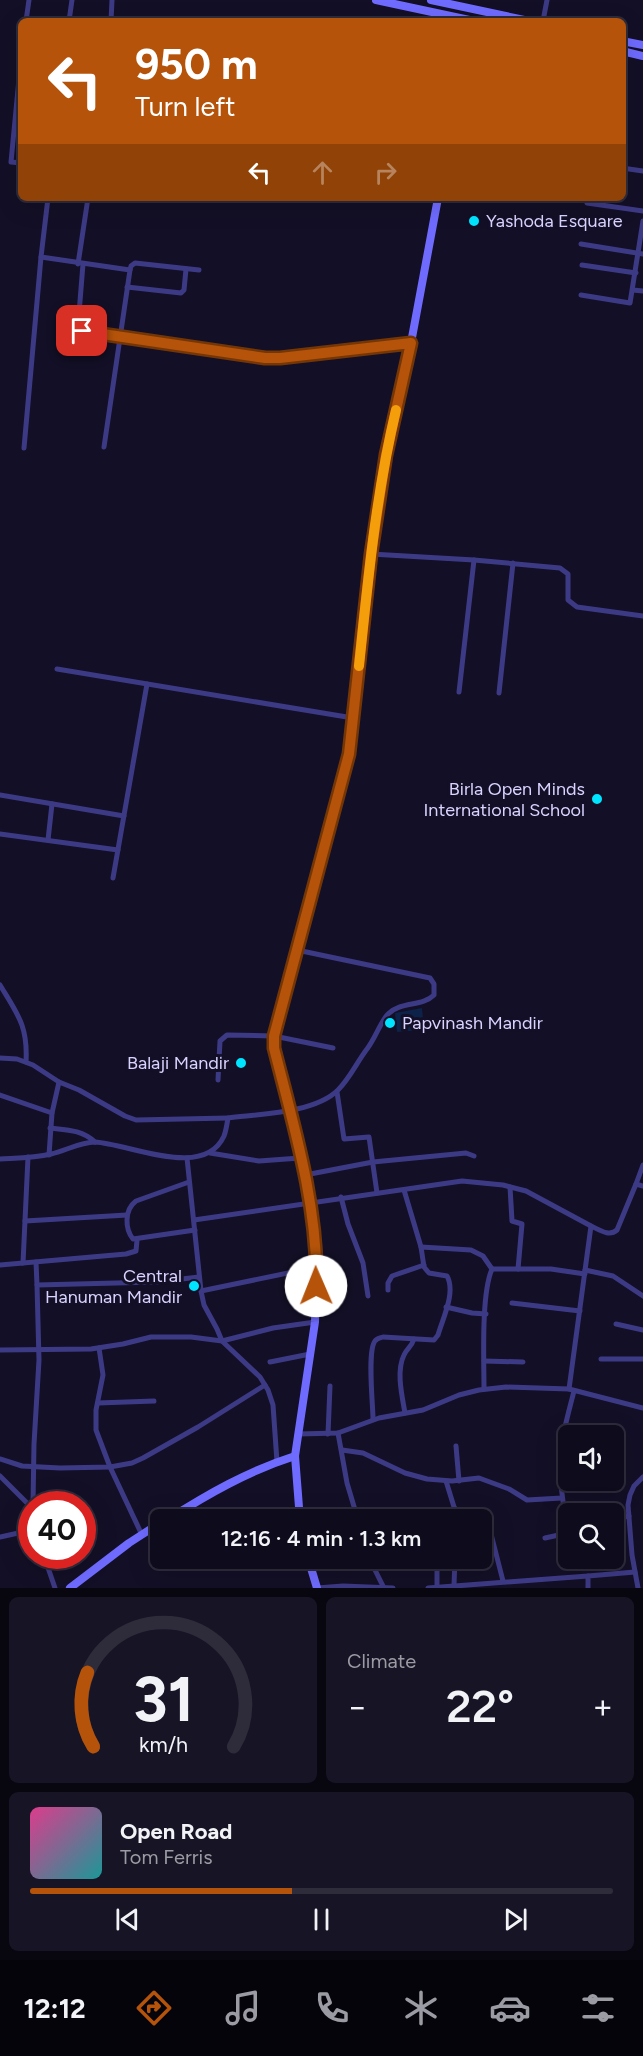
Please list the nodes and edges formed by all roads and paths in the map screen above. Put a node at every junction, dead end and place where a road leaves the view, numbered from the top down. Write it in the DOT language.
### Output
graph roads {
  1 [pos="29,0"];
  2 [pos="72,0"];
  3 [pos="112,0"];
  4 [pos="376,0"];
  5 [pos="431,0"];
  6 [pos="547,0"];
  7 [pos="443,1"];
  8 [pos="469,4"];
  9 [pos="26,18"];
  10 [pos="69,18"];
  11 [pos="111,18"];
  12 [pos="461,18"];
  13 [pos="518,18"];
  14 [pos="544,18"];
  15 [pos="626,42"];
  16 [pos="643,45"];
  17 [pos="626,52"];
  18 [pos="643,56"];
  19 [pos="18,89"];
  20 [pos="18,163"];
  21 [pos="626,169"];
  22 [pos="643,171"];
  23 [pos="48,201"];
  24 [pos="88,201"];
  25 [pos="437,201"];
  26 [pos="587,203"];
  27 [pos="643,211"];
  28 [pos="643,221"];
  29 [pos="581,244"];
  30 [pos="641,253"];
  31 [pos="41,257"];
  32 [pos="80,264"];
  33 [pos="582,265"];
  34 [pos="186,269"];
  35 [pos="130,270"];
  36 [pos="199,270"];
  37 [pos="636,273"];
  38 [pos="127,287"];
  39 [pos="633,290"];
  40 [pos="643,291"];
  41 [pos="581,295"];
  42 [pos="120,338"];
  43 [pos="411,343"];
  44 [pos="104,447"];
  45 [pos="24,448"];
  46 [pos="371,554"];
  47 [pos="474,560"];
  48 [pos="513,563"];
  49 [pos="643,616"];
  50 [pos="57,669"];
  51 [pos="147,684"];
  52 [pos="459,692"];
  53 [pos="499,693"];
  54 [pos="353,718"];
  55 [pos="0,795"];
  56 [pos="52,804"];
  57 [pos="124,816"];
  58 [pos="0,834"];
  59 [pos="48,840"];
  60 [pos="118,850"];
  61 [pos="113,878"];
  62 [pos="297,950"];
  63 [pos="0,985"];
  64 [pos="274,1036"];
  65 [pos="333,1048"];
  66 [pos="0,1058"];
  67 [pos="27,1062"];
  68 [pos="218,1080"];
  69 [pos="59,1082"];
  70 [pos="337,1092"];
  71 [pos="0,1095"];
  72 [pos="289,1110"];
  73 [pos="52,1113"];
  74 [pos="228,1118"];
  75 [pos="50,1128"];
  76 [pos="95,1142"];
  77 [pos="210,1153"];
  78 [pos="49,1155"];
  79 [pos="474,1156"];
  80 [pos="28,1157"];
  81 [pos="187,1158"];
  82 [pos="300,1158"];
  83 [pos="0,1159"];
  84 [pos="373,1162"];
  85 [pos="643,1165"];
  86 [pos="305,1175"];
  87 [pos="189,1182"];
  88 [pos="636,1184"];
  89 [pos="643,1186"];
  90 [pos="510,1187"];
  91 [pos="404,1190"];
  92 [pos="377,1194"];
  93 [pos="341,1197"];
  94 [pos="310,1202"];
  95 [pos="127,1215"];
  96 [pos="194,1220"];
  97 [pos="25,1221"];
  98 [pos="591,1226"];
  99 [pos="195,1230"];
  100 [pos="137,1240"];
  101 [pos="421,1247"];
  102 [pos="36,1262"];
  103 [pos="23,1263"];
  104 [pos="0,1265"];
  105 [pos="424,1265"];
  106 [pos="317,1267"];
  107 [pos="492,1269"];
  108 [pos="518,1269"];
  109 [pos="585,1272"];
  110 [pos="199,1277"];
  111 [pos="37,1285"];
  112 [pos="388,1290"];
  113 [pos="201,1291"];
  114 [pos="368,1296"];
  115 [pos="643,1296"];
  116 [pos="512,1303"];
  117 [pos="446,1307"];
  118 [pos="580,1311"];
  119 [pos="486,1314"];
  120 [pos="315,1322"];
  121 [pos="616,1324"];
  122 [pos="643,1330"];
  123 [pos="414,1339"];
  124 [pos="222,1341"];
  125 [pos="99,1348"];
  126 [pos="39,1349"];
  127 [pos="0,1350"];
  128 [pos="310,1354"];
  129 [pos="601,1359"];
  130 [pos="643,1359"];
  131 [pos="484,1361"];
  132 [pos="270,1362"];
  133 [pos="523,1362"];
  134 [pos="265,1384"];
  135 [pos="330,1386"];
  136 [pos="484,1389"];
  137 [pos="572,1390"];
  138 [pos="154,1401"];
  139 [pos="98,1403"];
  140 [pos="643,1408"];
  141 [pos="405,1413"];
  142 [pos="374,1419"];
  143 [pos="338,1432"];
  144 [pos="297,1434"];
  145 [pos="328,1434"];
  146 [pos="456,1446"];
  147 [pos="342,1450"];
  148 [pos="295,1456"];
  149 [pos="0,1459"];
  150 [pos="277,1462"];
  151 [pos="34,1467"];
  152 [pos="110,1467"];
  153 [pos="0,1476"];
  154 [pos="643,1477"];
  155 [pos="446,1481"];
  156 [pos="459,1481"];
  157 [pos="33,1491"];
  158 [pos="18,1493"];
  159 [pos="562,1498"];
  160 [pos="563,1503"];
  161 [pos="184,1509"];
  162 [pos="299,1509"];
  163 [pos="355,1509"];
  164 [pos="456,1509"];
  165 [pos="629,1516"];
  166 [pos="624,1517"];
  167 [pos="150,1530"];
  168 [pos="18,1533"];
  169 [pos="558,1533"];
  170 [pos="142,1535"];
  171 [pos="0,1537"];
  172 [pos="492,1538"];
  173 [pos="545,1538"];
  174 [pos="48,1569"];
  175 [pos="311,1569"];
  176 [pos="374,1569"];
  177 [pos="437,1569"];
  178 [pos="455,1569"];
  179 [pos="635,1572"];
  180 [pos="588,1576"];
  181 [pos="503,1581"];
  182 [pos="454,1585"];
  183 [pos="347,1587"];
  184 [pos="437,1587"];
  185 [pos="55,1588"];
  186 [pos="70,1588"];
  187 [pos="317,1588"];
  188 [pos="378,1588"];
  189 [pos="384,1588"];
  190 [pos="393,1588"];
  191 [pos="428,1588"];
  192 [pos="588,1588"];
  193 [pos="638,1588"];
  1 -- 9 [label="street"];
  2 -- 10 [label="street"];
  3 -- 11 [label="street"];
  4 -- 12 [label="street"];
  5 -- 7 [label="street"];
  6 -- 14 [label="street"];
  7 -- 8 [label="street"];
  8 -- 13 [label="street"];
  15 -- 16 [label="street"];
  17 -- 18 [label="street"];
  19 -- 20 [label="street"];
  21 -- 22 [label="street"];
  23 -- 31 [label="street"];
  24 -- 32 [label="street"];
  25 -- 43 [label="street"];
  26 -- 27 [label="street"];
  28 -- 30 [label="street"];
  29 -- 30 [label="street"];
  30 -- 37 [label="street"];
  31 -- 32 [label="street"];
  31 -- 45 [label="street"];
  32 -- 35 [label="street"];
  32 -- 42 [label="street"];
  33 -- 37 [label="street"];
  34 -- 35 [label="street"];
  34 -- 36 [label="street"];
  34 -- 38 [label="street"];
  35 -- 38 [label="street"];
  37 -- 39 [label="street"];
  38 -- 42 [label="street"];
  39 -- 40 [label="street"];
  39 -- 41 [label="street"];
  42 -- 43 [label="street"];
  42 -- 44 [label="street"];
  43 -- 46 [label="street"];
  46 -- 47 [label="street"];
  46 -- 54 [label="street"];
  47 -- 48 [label="street"];
  47 -- 52 [label="street"];
  48 -- 49 [label="street"];
  48 -- 53 [label="street"];
  50 -- 51 [label="street"];
  51 -- 54 [label="street"];
  51 -- 57 [label="street"];
  54 -- 62 [label="street"];
  55 -- 56 [label="street"];
  56 -- 57 [label="street"];
  56 -- 59 [label="street"];
  57 -- 60 [label="street"];
  58 -- 59 [label="street"];
  59 -- 60 [label="street"];
  60 -- 61 [label="street"];
  62 -- 64 [label="street"];
  62 -- 70 [label="street"];
  63 -- 67 [label="street"];
  64 -- 65 [label="street"];
  64 -- 68 [label="street"];
  64 -- 72 [label="street"];
  66 -- 67 [label="street"];
  67 -- 69 [label="street"];
  69 -- 73 [label="street"];
  69 -- 74 [label="street"];
  70 -- 72 [label="street"];
  70 -- 84 [label="street"];
  71 -- 73 [label="street"];
  72 -- 74 [label="street"];
  72 -- 82 [label="street"];
  73 -- 75 [label="street"];
  74 -- 77 [label="street"];
  75 -- 76 [label="street"];
  75 -- 78 [label="street"];
  76 -- 78 [label="street"];
  76 -- 81 [label="street"];
  77 -- 81 [label="street"];
  77 -- 82 [label="street"];
  78 -- 80 [label="street"];
  79 -- 84 [label="street"];
  80 -- 83 [label="street"];
  80 -- 97 [label="street"];
  81 -- 87 [label="street"];
  82 -- 86 [label="street"];
  84 -- 86 [label="street"];
  84 -- 92 [label="street"];
  85 -- 88 [label="street"];
  86 -- 94 [label="street"];
  87 -- 95 [label="street"];
  87 -- 96 [label="street"];
  88 -- 89 [label="street"];
  88 -- 98 [label="street"];
  90 -- 91 [label="street"];
  90 -- 98 [label="street"];
  90 -- 108 [label="street"];
  91 -- 92 [label="street"];
  91 -- 101 [label="street"];
  92 -- 93 [label="street"];
  93 -- 94 [label="street"];
  93 -- 114 [label="street"];
  94 -- 96 [label="street"];
  94 -- 106 [label="street"];
  95 -- 97 [label="street"];
  95 -- 100 [label="street"];
  96 -- 99 [label="street"];
  97 -- 103 [label="street"];
  98 -- 109 [label="street"];
  99 -- 100 [label="street"];
  99 -- 110 [label="street"];
  100 -- 102 [label="street"];
  101 -- 105 [label="street"];
  101 -- 107 [label="street"];
  102 -- 103 [label="street"];
  102 -- 111 [label="street"];
  103 -- 104 [label="street"];
  105 -- 112 [label="street"];
  105 -- 117 [label="street"];
  106 -- 113 [label="street"];
  106 -- 120 [label="street"];
  107 -- 108 [label="street"];
  107 -- 119 [label="street"];
  108 -- 109 [label="street"];
  109 -- 115 [label="street"];
  109 -- 118 [label="street"];
  110 -- 111 [label="street"];
  110 -- 113 [label="street"];
  111 -- 126 [label="street"];
  113 -- 124 [label="street"];
  116 -- 118 [label="street"];
  117 -- 119 [label="street"];
  117 -- 123 [label="street"];
  118 -- 137 [label="street"];
  119 -- 131 [label="street"];
  120 -- 124 [label="street"];
  120 -- 128 [label="street"];
  121 -- 122 [label="street"];
  123 -- 141 [label="street"];
  123 -- 142 [label="street"];
  124 -- 125 [label="street"];
  124 -- 134 [label="street"];
  125 -- 126 [label="street"];
  125 -- 139 [label="street"];
  126 -- 127 [label="street"];
  126 -- 151 [label="street"];
  128 -- 132 [label="street"];
  128 -- 144 [label="street"];
  129 -- 130 [label="street"];
  131 -- 133 [label="street"];
  131 -- 136 [label="street"];
  134 -- 150 [label="street"];
  134 -- 152 [label="street"];
  135 -- 145 [label="street"];
  136 -- 137 [label="street"];
  136 -- 141 [label="street"];
  137 -- 140 [label="street"];
  137 -- 159 [label="street"];
  138 -- 139 [label="street"];
  139 -- 152 [label="street"];
  141 -- 142 [label="street"];
  142 -- 143 [label="street"];
  143 -- 145 [label="street"];
  143 -- 147 [label="street"];
  144 -- 145 [label="street"];
  144 -- 148 [label="street"];
  146 -- 156 [label="street"];
  147 -- 155 [label="street"];
  147 -- 163 [label="street"];
  148 -- 150 [label="street"];
  148 -- 162 [label="street"];
  149 -- 151 [label="street"];
  150 -- 161 [label="street"];
  151 -- 152 [label="street"];
  151 -- 157 [label="street"];
  152 -- 170 [label="street"];
  153 -- 158 [label="street"];
  154 -- 165 [label="street"];
  155 -- 156 [label="street"];
  155 -- 164 [label="street"];
  156 -- 159 [label="street"];
  159 -- 160 [label="street"];
  165 -- 166 [label="street"];
  165 -- 179 [label="street"];
  167 -- 170 [label="street"];
  168 -- 171 [label="street"];
  169 -- 173 [label="street"];
  170 -- 186 [label="street"];
  172 -- 181 [label="street"];
  174 -- 185 [label="street"];
  175 -- 187 [label="street"];
  176 -- 189 [label="street"];
  177 -- 184 [label="street"];
  178 -- 182 [label="street"];
  179 -- 180 [label="street"];
  179 -- 193 [label="street"];
  180 -- 181 [label="street"];
  180 -- 192 [label="street"];
  181 -- 182 [label="street"];
  182 -- 184 [label="street"];
  183 -- 187 [label="street"];
  183 -- 188 [label="street"];
  184 -- 191 [label="street"];
  188 -- 189 [label="street"];
  189 -- 190 [label="street"];
}
